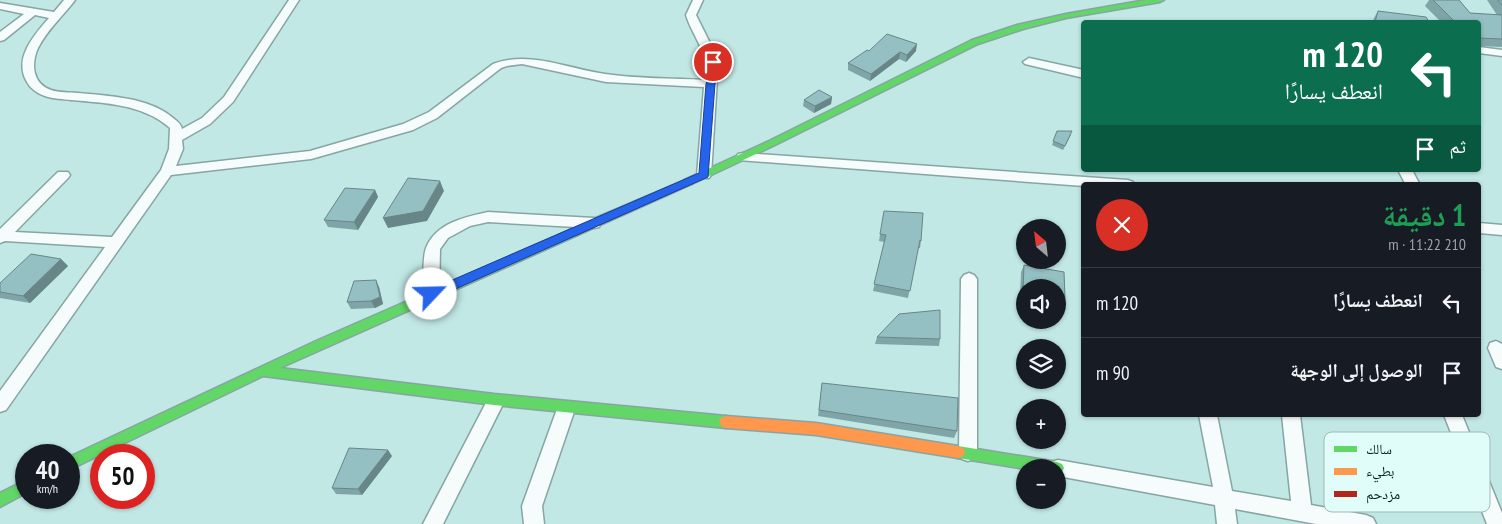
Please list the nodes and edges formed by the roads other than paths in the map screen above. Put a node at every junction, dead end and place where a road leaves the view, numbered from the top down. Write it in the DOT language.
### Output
graph roads {
  1 [pos="70,0"];
  2 [pos="294,0"];
  3 [pos="698,0"];
  4 [pos="1160,0"];
  5 [pos="0,6"];
  6 [pos="33,12"];
  7 [pos="57,16"];
  8 [pos="0,38"];
  9 [pos="1481,50"];
  10 [pos="1502,53"];
  11 [pos="1029,62"];
  12 [pos="1081,73"];
  13 [pos="710,84"];
  14 [pos="178,138"];
  15 [pos="743,157"];
  16 [pos="167,171"];
  17 [pos="63,175"];
  18 [pos="704,175"];
  19 [pos="1087,182"];
  20 [pos="594,223"];
  21 [pos="1481,228"];
  22 [pos="1502,230"];
  23 [pos="1,236"];
  24 [pos="117,242"];
  25 [pos="969,279"];
  26 [pos="431,294"];
  27 [pos="262,371"];
  28 [pos="495,402"];
  29 [pos="0,405"];
  30 [pos="566,410"];
  31 [pos="1208,417"];
  32 [pos="1291,417"];
  33 [pos="1454,417"];
  34 [pos="1460,432"];
  35 [pos="968,452"];
  36 [pos="80,458"];
  37 [pos="1016,461"];
  38 [pos="1066,470"];
  39 [pos="15,492"];
  40 [pos="1224,498"];
  41 [pos="0,500"];
  42 [pos="1490,507"];
  43 [pos="1302,512"];
  44 [pos="530,518"];
  45 [pos="433,524"];
  46 [pos="1227,524"];
  47 [pos="1366,524"];
  48 [pos="1497,524"];
  1 -- 7 [label="street"];
  2 -- 14 [label="street"];
  3 -- 13 [label="street"];
  4 -- 15 [label="main road"];
  5 -- 6 [label="street"];
  6 -- 7 [label="street"];
  6 -- 8 [label="street"];
  7 -- 14 [label="street"];
  9 -- 10 [label="street"];
  11 -- 12 [label="street"];
  13 -- 16 [label="street"];
  13 -- 18 [label="street"];
  14 -- 16 [label="street"];
  15 -- 18 [label="main road"];
  15 -- 19 [label="street"];
  16 -- 24 [label="street"];
  17 -- 23 [label="street"];
  18 -- 20 [label="main road"];
  20 -- 26 [label="main road"];
  20 -- 26 [label="street"];
  21 -- 22 [label="street"];
  23 -- 24 [label="street"];
  24 -- 29 [label="street"];
  25 -- 35 [label="street"];
  26 -- 27 [label="main road"];
  27 -- 28 [label="main road"];
  27 -- 36 [label="main road"];
  28 -- 30 [label="main road"];
  28 -- 45 [label="street"];
  30 -- 35 [label="main road"];
  30 -- 44 [label="street"];
  31 -- 40 [label="street"];
  32 -- 43 [label="street"];
  33 -- 34 [label="street"];
  35 -- 37 [label="main road"];
  38 -- 40 [label="street"];
  39 -- 41 [label="main road"];
  40 -- 43 [label="street"];
  40 -- 46 [label="street"];
  42 -- 48 [label="street"];
  43 -- 47 [label="street"];
}
